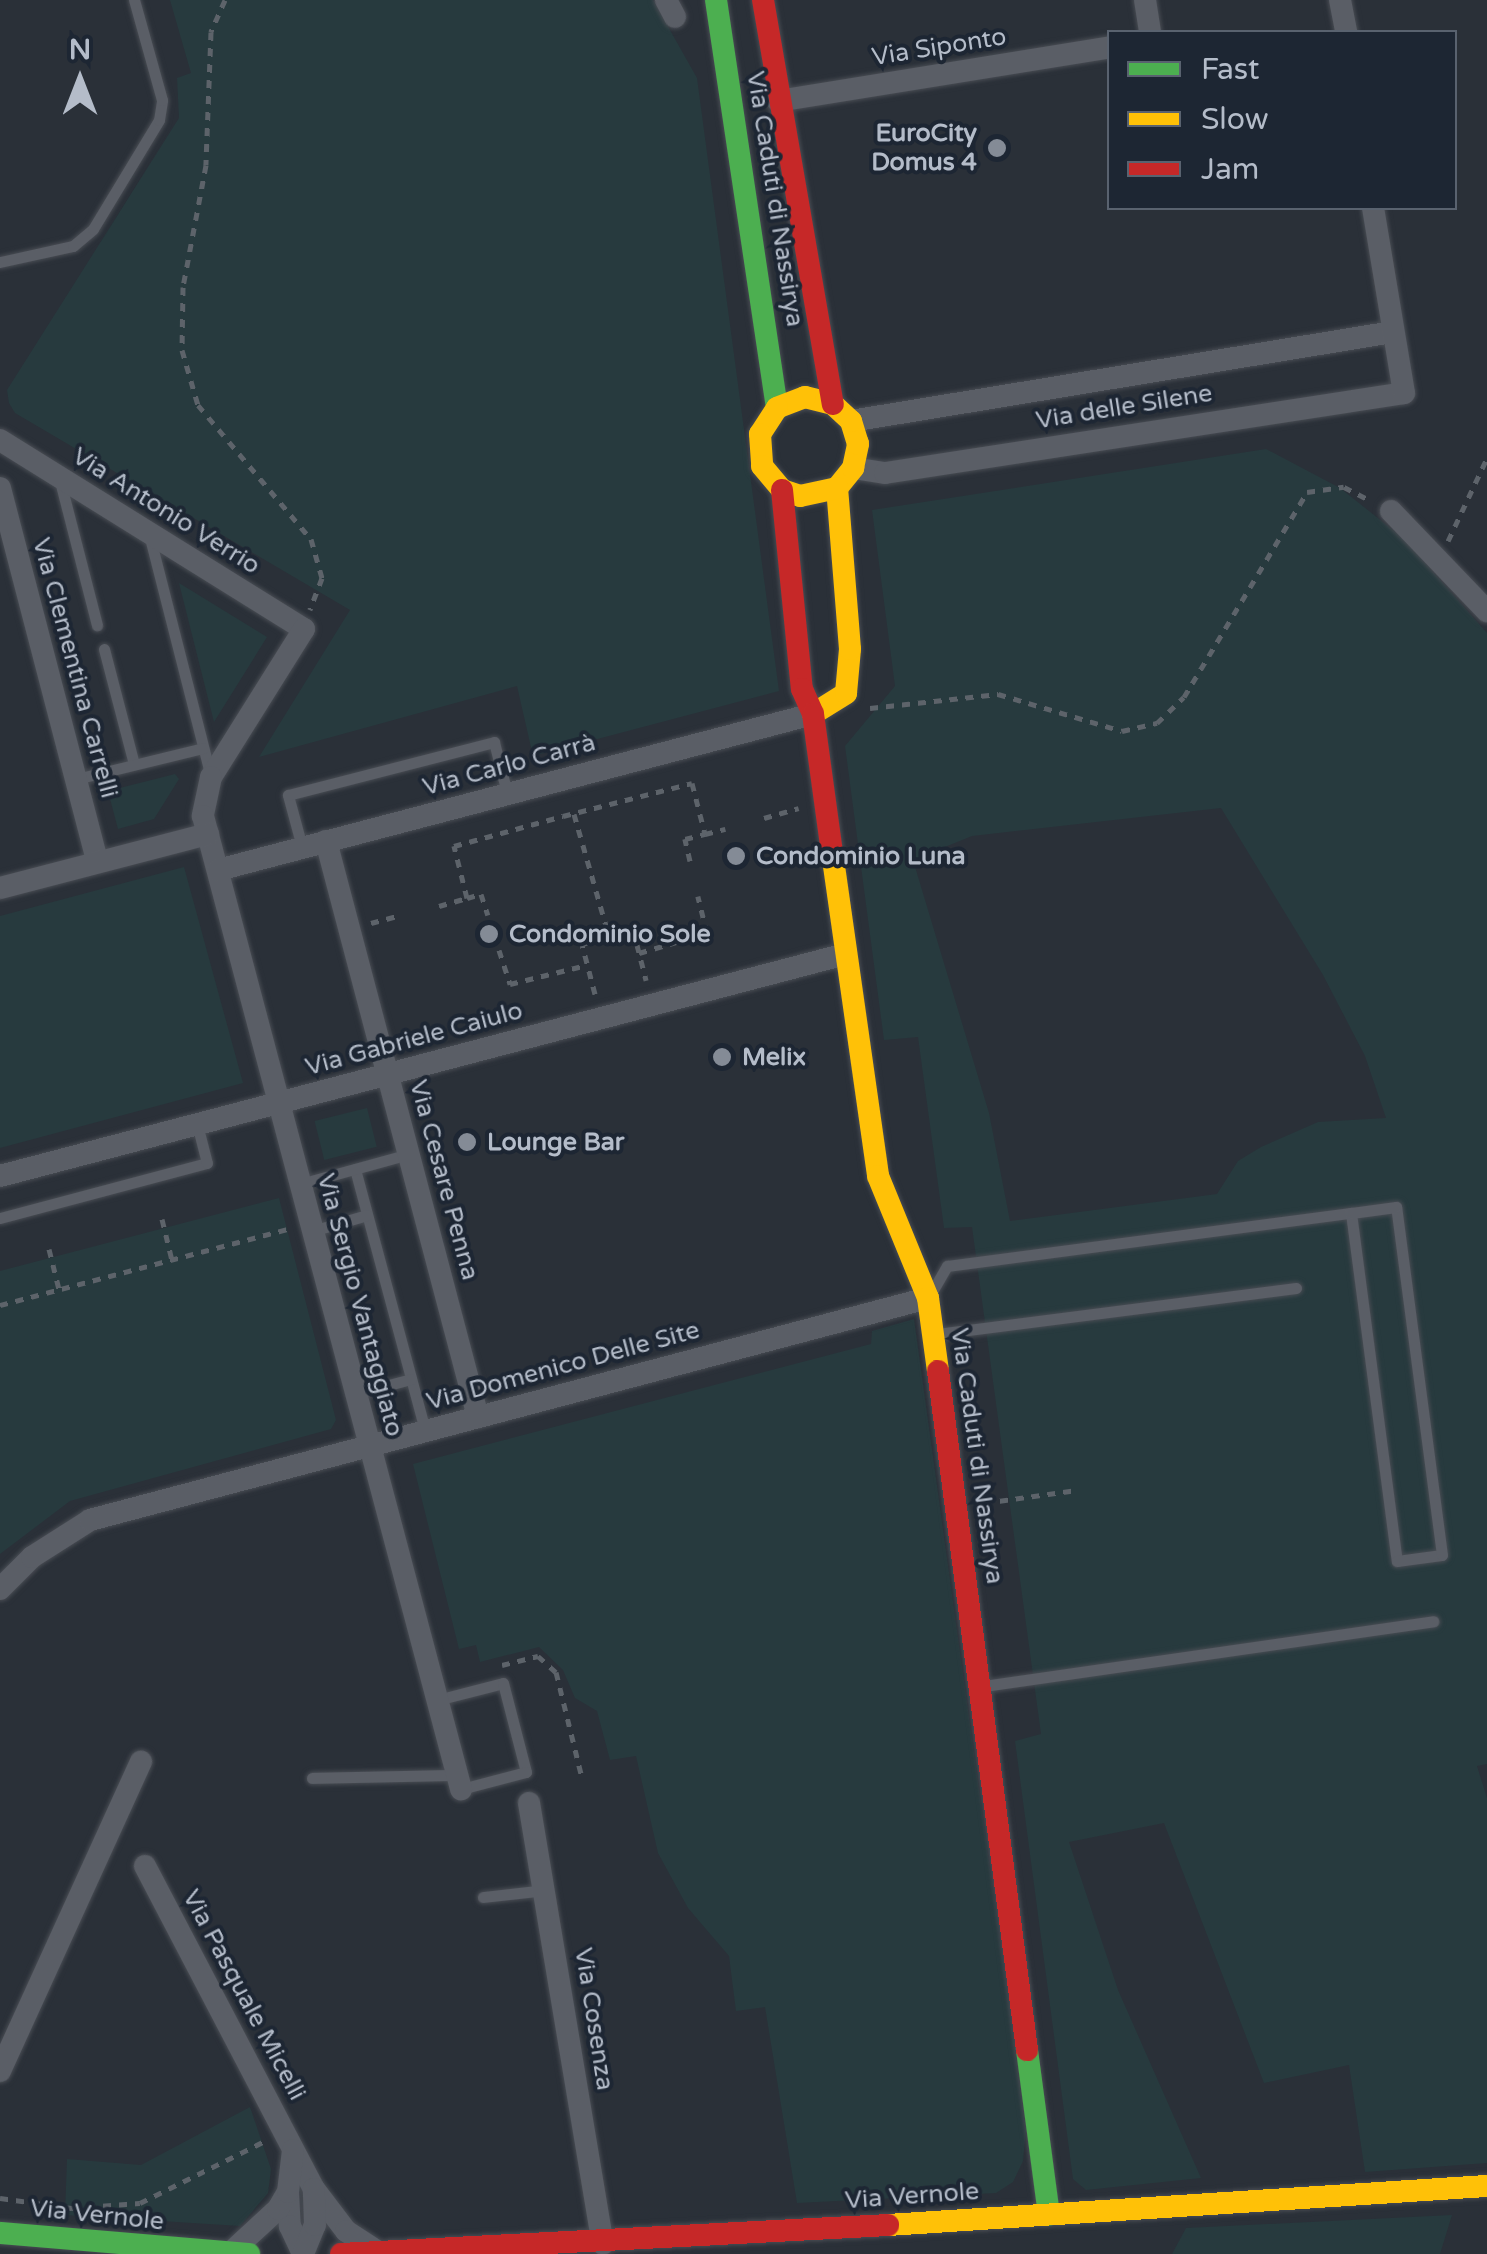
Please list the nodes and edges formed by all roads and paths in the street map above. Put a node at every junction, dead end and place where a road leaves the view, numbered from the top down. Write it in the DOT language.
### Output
graph roads {
  1 [pos="134,0"];
  2 [pos="225,0"];
  3 [pos="716,0"];
  4 [pos="763,0"];
  5 [pos="1145,0"];
  6 [pos="1340,0"];
  7 [pos="1150,30"];
  8 [pos="1346,30"];
  9 [pos="1107,46"];
  10 [pos="778,101"];
  11 [pos="1373,210"];
  12 [pos="0,262"];
  13 [pos="1393,332"];
  14 [pos="834,404"];
  15 [pos="777,408"];
  16 [pos="851,421"];
  17 [pos="0,440"];
  18 [pos="1487,458"];
  19 [pos="853,468"];
  20 [pos="59,477"];
  21 [pos="0,488"];
  22 [pos="837,488"];
  23 [pos="782,490"];
  24 [pos="1391,512"];
  25 [pos="149,533"];
  26 [pos="1438,555"];
  27 [pos="1487,611"];
  28 [pos="96,625"];
  29 [pos="304,629"];
  30 [pos="104,649"];
  31 [pos="846,693"];
  32 [pos="813,714"];
  33 [pos="203,748"];
  34 [pos="134,764"];
  35 [pos="211,777"];
  36 [pos="76,779"];
  37 [pos="507,793"];
  38 [pos="559,802"];
  39 [pos="800,808"];
  40 [pos="574,814"];
  41 [pos="563,816"];
  42 [pos="764,818"];
  43 [pos="725,829"];
  44 [pos="208,834"];
  45 [pos="704,834"];
  46 [pos="326,841"];
  47 [pos="302,848"];
  48 [pos="97,861"];
  49 [pos="690,861"];
  50 [pos="218,870"];
  51 [pos="0,888"];
  52 [pos="698,896"];
  53 [pos="467,898"];
  54 [pos="439,906"];
  55 [pos="400,915"];
  56 [pos="488,915"];
  57 [pos="371,923"];
  58 [pos="608,936"];
  59 [pos="499,950"];
  60 [pos="639,953"];
  61 [pos="842,955"];
  62 [pos="587,965"];
  63 [pos="646,980"];
  64 [pos="595,994"];
  65 [pos="388,1074"];
  66 [pos="278,1102"];
  67 [pos="197,1124"];
  68 [pos="409,1154"];
  69 [pos="355,1169"];
  70 [pos="0,1176"];
  71 [pos="300,1184"];
  72 [pos="1352,1213"];
  73 [pos="368,1216"];
  74 [pos="0,1218"];
  75 [pos="162,1219"];
  76 [pos="302,1229"];
  77 [pos="49,1249"];
  78 [pos="172,1260"];
  79 [pos="1296,1288"];
  80 [pos="59,1289"];
  81 [pos="928,1298"];
  82 [pos="0,1304"];
  83 [pos="933,1335"];
  84 [pos="411,1378"];
  85 [pos="355,1394"];
  86 [pos="478,1417"];
  87 [pos="425,1431"];
  88 [pos="369,1446"];
  89 [pos="1076,1490"];
  90 [pos="956,1507"];
  91 [pos="0,1588"];
  92 [pos="1433,1621"];
  93 [pos="491,1668"];
  94 [pos="980,1686"];
  95 [pos="438,1700"];
  96 [pos="141,1762"];
  97 [pos="581,1774"];
  98 [pos="312,1778"];
  99 [pos="459,1782"];
  100 [pos="529,1803"];
  101 [pos="145,1866"];
  102 [pos="545,1890"];
  103 [pos="484,1897"];
  104 [pos="0,2071"];
  105 [pos="269,2139"];
  106 [pos="293,2150"];
  107 [pos="1487,2186"];
  108 [pos="314,2189"];
  109 [pos="288,2192"];
  110 [pos="0,2198"];
  111 [pos="1049,2214"];
  112 [pos="0,2233"];
  113 [pos="603,2244"];
  114 [pos="125,2251"];
  115 [pos="380,2253"];
  116 [pos="214,2254"];
  117 [pos="229,2254"];
  118 [pos="249,2254"];
  119 [pos="303,2254"];
  120 [pos="340,2254"];
  1 -- 12 [label="lane"];
  2 -- 29 [label="path"];
  3 -- 15 [label="street, Via Caduti di Nassirya"];
  4 -- 10 [label="street, Via Caduti di Nassirya"];
  5 -- 7 [label="street"];
  6 -- 8 [label="street"];
  9 -- 10 [label="street, Via Siponto"];
  10 -- 14 [label="street, Via Caduti di Nassirya"];
  11 -- 13 [label="street"];
  13 -- 16 [label="street, Via delle Silene"];
  13 -- 19 [label="street, Via delle Silene"];
  14 -- 15 [label="street"];
  14 -- 16 [label="street"];
  15 -- 23 [label="street, Via Caduti di Nassirya"];
  16 -- 19 [label="street"];
  17 -- 20 [label="street, Via Antonio Verrio"];
  18 -- 26 [label="path"];
  19 -- 22 [label="street"];
  20 -- 25 [label="street, Via Antonio Verrio"];
  20 -- 28 [label="lane"];
  21 -- 36 [label="street, Via Clementina Carrelli"];
  22 -- 23 [label="street"];
  22 -- 31 [label="street"];
  23 -- 32 [label="street, Via Caduti di Nassirya"];
  24 -- 26 [label="street"];
  24 -- 31 [label="path"];
  25 -- 29 [label="street, Via Antonio Verrio"];
  25 -- 33 [label="lane"];
  26 -- 27 [label="street"];
  29 -- 35 [label="street"];
  30 -- 34 [label="lane"];
  31 -- 32 [label="street"];
  32 -- 37 [label="street, Via Carlo Carrà"];
  32 -- 61 [label="street, Via Caduti di Nassirya"];
  33 -- 34 [label="lane"];
  33 -- 35 [label="lane"];
  34 -- 36 [label="lane"];
  35 -- 44 [label="street, Via Sergio Vantaggiato"];
  36 -- 48 [label="street, Via Clementina Carrelli"];
  37 -- 46 [label="street, Via Carlo Carrà"];
  37 -- 47 [label="lane"];
  38 -- 41 [label="path"];
  39 -- 42 [label="path"];
  40 -- 41 [label="path"];
  40 -- 45 [label="path"];
  40 -- 58 [label="path"];
  41 -- 53 [label="path"];
  43 -- 45 [label="path"];
  44 -- 48 [label="street"];
  44 -- 50 [label="street, Via Sergio Vantaggiato"];
  45 -- 49 [label="path"];
  46 -- 47 [label="street, Via Carlo Carrà"];
  46 -- 65 [label="street, Via Cesare Penna"];
  47 -- 50 [label="street, Via Carlo Carrà"];
  48 -- 51 [label="street"];
  50 -- 66 [label="street, Via Sergio Vantaggiato"];
  52 -- 60 [label="path"];
  53 -- 54 [label="path"];
  53 -- 56 [label="path"];
  55 -- 57 [label="path"];
  58 -- 60 [label="path"];
  58 -- 62 [label="path"];
  59 -- 62 [label="path"];
  60 -- 63 [label="path"];
  61 -- 65 [label="street, Via Gabriele Caiulo"];
  61 -- 81 [label="street, Via Caduti di Nassirya"];
  62 -- 64 [label="path"];
  65 -- 66 [label="street, Via Gabriele Caiulo"];
  65 -- 68 [label="street, Via Cesare Penna"];
  66 -- 67 [label="street, Via Gabriele Caiulo"];
  66 -- 71 [label="street, Via Sergio Vantaggiato"];
  67 -- 70 [label="street, Via Gabriele Caiulo"];
  67 -- 74 [label="lane"];
  68 -- 69 [label="lane"];
  68 -- 86 [label="street, Via Cesare Penna"];
  69 -- 71 [label="lane"];
  69 -- 73 [label="lane"];
  71 -- 76 [label="street, Via Sergio Vantaggiato"];
  72 -- 72 [label="lane"];
  72 -- 81 [label="lane"];
  73 -- 76 [label="lane"];
  73 -- 84 [label="lane"];
  75 -- 78 [label="path"];
  76 -- 78 [label="path"];
  76 -- 85 [label="street, Via Sergio Vantaggiato"];
  77 -- 80 [label="path"];
  78 -- 80 [label="path"];
  79 -- 83 [label="lane"];
  80 -- 82 [label="path"];
  81 -- 83 [label="street, Via Caduti di Nassirya"];
  81 -- 86 [label="street, Via Domenico Delle Site"];
  83 -- 90 [label="street, Via Caduti di Nassirya"];
  84 -- 85 [label="lane"];
  84 -- 87 [label="lane"];
  85 -- 88 [label="street, Via Sergio Vantaggiato"];
  86 -- 87 [label="street, Via Domenico Delle Site"];
  87 -- 88 [label="street, Via Domenico Delle Site"];
  88 -- 91 [label="street, Via Domenico Delle Site"];
  88 -- 95 [label="street, Via Sergio Vantaggiato"];
  89 -- 90 [label="path"];
  90 -- 94 [label="street, Via Caduti di Nassirya"];
  92 -- 94 [label="lane"];
  93 -- 97 [label="path"];
  94 -- 111 [label="street, Via Caduti di Nassirya"];
  95 -- 99 [label="street, Via Sergio Vantaggiato"];
  95 -- 99 [label="lane"];
  96 -- 104 [label="street"];
  98 -- 99 [label="lane"];
  100 -- 102 [label="street, Via Cosenza"];
  101 -- 106 [label="street, Via Pasquale Micelli"];
  102 -- 103 [label="lane"];
  102 -- 113 [label="street, Via Cosenza"];
  105 -- 110 [label="path"];
  106 -- 108 [label="street, Via Pasquale Micelli"];
  106 -- 109 [label="street"];
  107 -- 111 [label="street, Via Vernole"];
  108 -- 115 [label="street, Via Pasquale Micelli"];
  108 -- 119 [label="street"];
  109 -- 117 [label="street"];
  109 -- 119 [label="street"];
  111 -- 113 [label="street, Via Vernole"];
  112 -- 114 [label="street, Via Vernole"];
  113 -- 115 [label="street, Via Vernole"];
  114 -- 116 [label="street, Via Vernole"];
  115 -- 120 [label="street, Via Vernole"];
  116 -- 117 [label="street, Via Vernole"];
  117 -- 118 [label="street, Via Vernole"];
}
